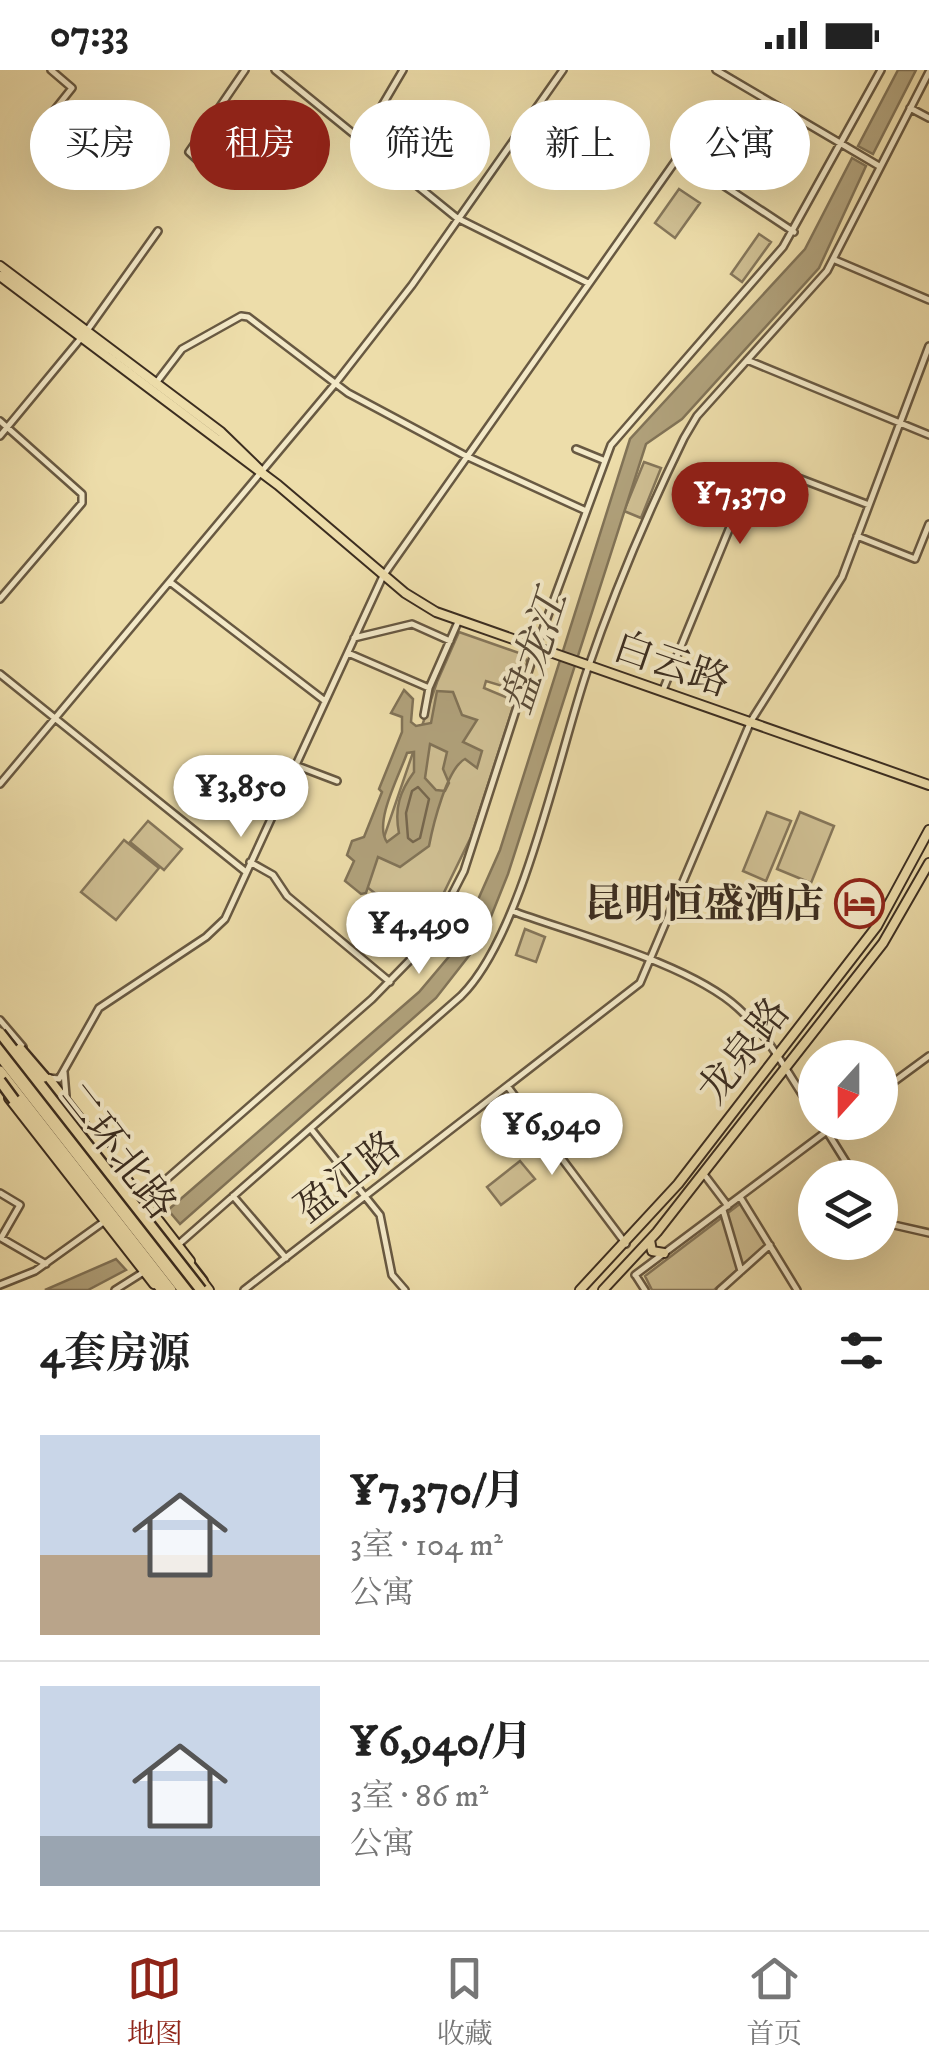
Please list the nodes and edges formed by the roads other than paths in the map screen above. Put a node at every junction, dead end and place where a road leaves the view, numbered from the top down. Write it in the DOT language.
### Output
graph roads {
  1 [pos="51,70"];
  2 [pos="245,70"];
  3 [pos="275,70"];
  4 [pos="403,70"];
  5 [pos="563,70"];
  6 [pos="716,70"];
  7 [pos="881,70"];
  8 [pos="929,72"];
  9 [pos="62,100"];
  10 [pos="225,100"];
  11 [pos="385,100"];
  12 [pos="910,108"];
  13 [pos="929,118"];
  14 [pos="350,134"];
  15 [pos="840,145"];
  16 [pos="879,166"];
  17 [pos="421,190"];
  18 [pos="457,218"];
  19 [pos="158,232"];
  20 [pos="794,232"];
  21 [pos="834,259"];
  22 [pos="0,266"];
  23 [pos="0,276"];
  24 [pos="588,282"];
  25 [pos="929,300"];
  26 [pos="84,336"];
  27 [pos="929,346"];
  28 [pos="746,360"];
  29 [pos="336,384"];
  30 [pos="155,385"];
  31 [pos="0,421"];
  32 [pos="902,424"];
  33 [pos="8,427"];
  34 [pos="929,435"];
  35 [pos="0,436"];
  36 [pos="576,448"];
  37 [pos="466,456"];
  38 [pos="603,460"];
  39 [pos="262,474"];
  40 [pos="870,506"];
  41 [pos="584,510"];
  42 [pos="929,524"];
  43 [pos="857,536"];
  44 [pos="383,576"];
  45 [pos="170,582"];
  46 [pos="0,599"];
  47 [pos="458,622"];
  48 [pos="354,638"];
  49 [pos="450,641"];
  50 [pos="536,648"];
  51 [pos="348,653"];
  52 [pos="584,664"];
  53 [pos="0,674"];
  54 [pos="429,688"];
  55 [pos="662,693"];
  56 [pos="325,701"];
  57 [pos="424,715"];
  58 [pos="54,718"];
  59 [pos="751,721"];
  60 [pos="295,766"];
  61 [pos="337,781"];
  62 [pos="0,784"];
  63 [pos="929,785"];
  64 [pos="929,830"];
  65 [pos="250,862"];
  66 [pos="929,864"];
  67 [pos="246,872"];
  68 [pos="512,912"];
  69 [pos="651,962"];
  70 [pos="390,982"];
  71 [pos="0,1029"];
  72 [pos="0,1046"];
  73 [pos="778,1055"];
  74 [pos="929,1056"];
  75 [pos="0,1057"];
  76 [pos="67,1065"];
  77 [pos="784,1068"];
  78 [pos="0,1071"];
  79 [pos="49,1078"];
  80 [pos="898,1079"];
  81 [pos="0,1081"];
  82 [pos="508,1086"];
  83 [pos="798,1089"];
  84 [pos="0,1092"];
  85 [pos="66,1097"];
  86 [pos="27,1126"];
  87 [pos="310,1129"];
  88 [pos="815,1140"];
  89 [pos="703,1173"];
  90 [pos="0,1194"];
  91 [pos="140,1196"];
  92 [pos="233,1196"];
  93 [pos="365,1197"];
  94 [pos="740,1197"];
  95 [pos="725,1208"];
  96 [pos="104,1221"];
  97 [pos="898,1226"];
  98 [pos="929,1233"];
  99 [pos="0,1238"];
  100 [pos="650,1240"];
  101 [pos="180,1243"];
  102 [pos="626,1245"];
  103 [pos="770,1245"];
  104 [pos="664,1252"];
  105 [pos="286,1258"];
  106 [pos="46,1264"];
  107 [pos="623,1270"];
  108 [pos="741,1271"];
  109 [pos="142,1273"];
  110 [pos="635,1275"];
  111 [pos="0,1285"];
  112 [pos="204,1287"];
  113 [pos="114,1290"];
  114 [pos="161,1290"];
  115 [pos="171,1290"];
  116 [pos="182,1290"];
  117 [pos="190,1290"];
  118 [pos="244,1290"];
  119 [pos="404,1290"];
  120 [pos="580,1290"];
  121 [pos="603,1290"];
  122 [pos="644,1290"];
  123 [pos="720,1290"];
  124 [pos="797,1290"];
  1 -- 9 [label="street"];
  2 -- 10 [label="street"];
  3 -- 14 [label="street"];
  4 -- 11 [label="street"];
  5 -- 18 [label="street"];
  6 -- 15 [label="street"];
  7 -- 15 [label="street"];
  8 -- 12 [label="street"];
  12 -- 13 [label="street"];
  12 -- 16 [label="street"];
  15 -- 16 [label="street"];
  15 -- 20 [label="street"];
  16 -- 21 [label="street"];
  17 -- 18 [label="street"];
  18 -- 24 [label="street"];
  18 -- 29 [label="street"];
  19 -- 26 [label="street"];
  20 -- 24 [label="street"];
  20 -- 38 [label="street"];
  21 -- 25 [label="street"];
  21 -- 28 [label="street"];
  22 -- 26 [label="main road, 白云路"];
  23 -- 26 [label="main road, 白云路"];
  24 -- 37 [label="street"];
  26 -- 30 [label="main road, 白云路"];
  26 -- 33 [label="street"];
  26 -- 39 [label="main road, 白云路"];
  27 -- 32 [label="street, 盈江路"];
  28 -- 32 [label="street"];
  28 -- 52 [label="street"];
  29 -- 30 [label="street"];
  29 -- 37 [label="street"];
  29 -- 39 [label="street"];
  30 -- 39 [label="main road, 白云路"];
  31 -- 33 [label="street"];
  32 -- 34 [label="street"];
  32 -- 40 [label="street, 盈江路"];
  33 -- 35 [label="street"];
  33 -- 46 [label="street"];
  36 -- 38 [label="street"];
  37 -- 41 [label="street"];
  37 -- 44 [label="street"];
  38 -- 41 [label="street"];
  39 -- 44 [label="main road, 白云路"];
  39 -- 45 [label="street"];
  40 -- 43 [label="street, 盈江路"];
  40 -- 55 [label="street"];
  41 -- 50 [label="street"];
  42 -- 43 [label="street"];
  43 -- 59 [label="street, 盈江路"];
  44 -- 47 [label="main road, 白云路"];
  44 -- 48 [label="street"];
  45 -- 56 [label="street"];
  45 -- 58 [label="street"];
  47 -- 49 [label="street"];
  47 -- 50 [label="main road, 白云路"];
  48 -- 49 [label="street"];
  48 -- 51 [label="street"];
  49 -- 54 [label="street"];
  50 -- 52 [label="main road, 白云路"];
  50 -- 70 [label="street"];
  51 -- 54 [label="street"];
  51 -- 56 [label="street"];
  52 -- 55 [label="main road, 白云路"];
  52 -- 68 [label="street"];
  53 -- 58 [label="street"];
  54 -- 57 [label="street"];
  55 -- 59 [label="main road, 白云路"];
  56 -- 60 [label="street"];
  58 -- 62 [label="street"];
  58 -- 67 [label="street"];
  59 -- 63 [label="main road, 白云路"];
  59 -- 69 [label="street, 盈江路"];
  60 -- 61 [label="street"];
  60 -- 65 [label="street"];
  64 -- 73 [label="main road, 龙泉路"];
  65 -- 67 [label="street"];
  65 -- 70 [label="street"];
  66 -- 77 [label="main road, 龙泉路"];
  67 -- 76 [label="street"];
  68 -- 69 [label="street"];
  68 -- 87 [label="street"];
  69 -- 73 [label="street"];
  69 -- 82 [label="street, 盈江路"];
  70 -- 91 [label="street"];
  71 -- 79 [label="main road, 二环北路"];
  71 -- 79 [label="street"];
  71 -- 91 [label="highway, bridge"];
  71 -- 112 [label="highway, bridge"];
  72 -- 117 [label="main road, 二环北路"];
  73 -- 77 [label="street"];
  73 -- 102 [label="main road, 龙泉路"];
  74 -- 80 [label="street"];
  75 -- 116 [label="main road, 二环北路"];
  76 -- 79 [label="street"];
  76 -- 85 [label="street"];
  77 -- 83 [label="street"];
  77 -- 89 [label="main road, 龙泉路"];
  78 -- 115 [label="highway, bridge"];
  79 -- 85 [label="main road, 二环北路"];
  81 -- 86 [label="main road, 二环北路"];
  81 -- 96 [label="highway, bridge"];
  82 -- 93 [label="street, 盈江路"];
  82 -- 102 [label="street"];
  84 -- 86 [label="street"];
  85 -- 91 [label="main road, 二环北路"];
  86 -- 96 [label="main road, 二环北路"];
  87 -- 92 [label="street"];
  87 -- 93 [label="street"];
  88 -- 94 [label="street"];
  89 -- 95 [label="street"];
  89 -- 100 [label="main road, 龙泉路"];
  90 -- 99 [label="street"];
  91 -- 101 [label="main road, 二环北路"];
  91 -- 112 [label="highway"];
  92 -- 101 [label="street"];
  92 -- 105 [label="street"];
  93 -- 105 [label="street, 盈江路"];
  93 -- 119 [label="street"];
  94 -- 95 [label="street"];
  94 -- 103 [label="street"];
  95 -- 104 [label="street"];
  95 -- 108 [label="street"];
  96 -- 106 [label="street"];
  96 -- 109 [label="main road, 二环北路"];
  96 -- 114 [label="highway"];
  97 -- 98 [label="street"];
  99 -- 106 [label="street"];
  100 -- 104 [label="main road"];
  100 -- 107 [label="main road, 龙泉路"];
  101 -- 112 [label="main road, 二环北路"];
  102 -- 120 [label="main road, 龙泉路"];
  103 -- 108 [label="street"];
  103 -- 124 [label="street"];
  104 -- 110 [label="street"];
  105 -- 118 [label="street, 盈江路"];
  106 -- 111 [label="street"];
  107 -- 110 [label="street"];
  107 -- 121 [label="main road, 龙泉路"];
  108 -- 123 [label="street"];
  109 -- 113 [label="street"];
  109 -- 114 [label="main road, 二环北路"];
  110 -- 122 [label="street"];
}
